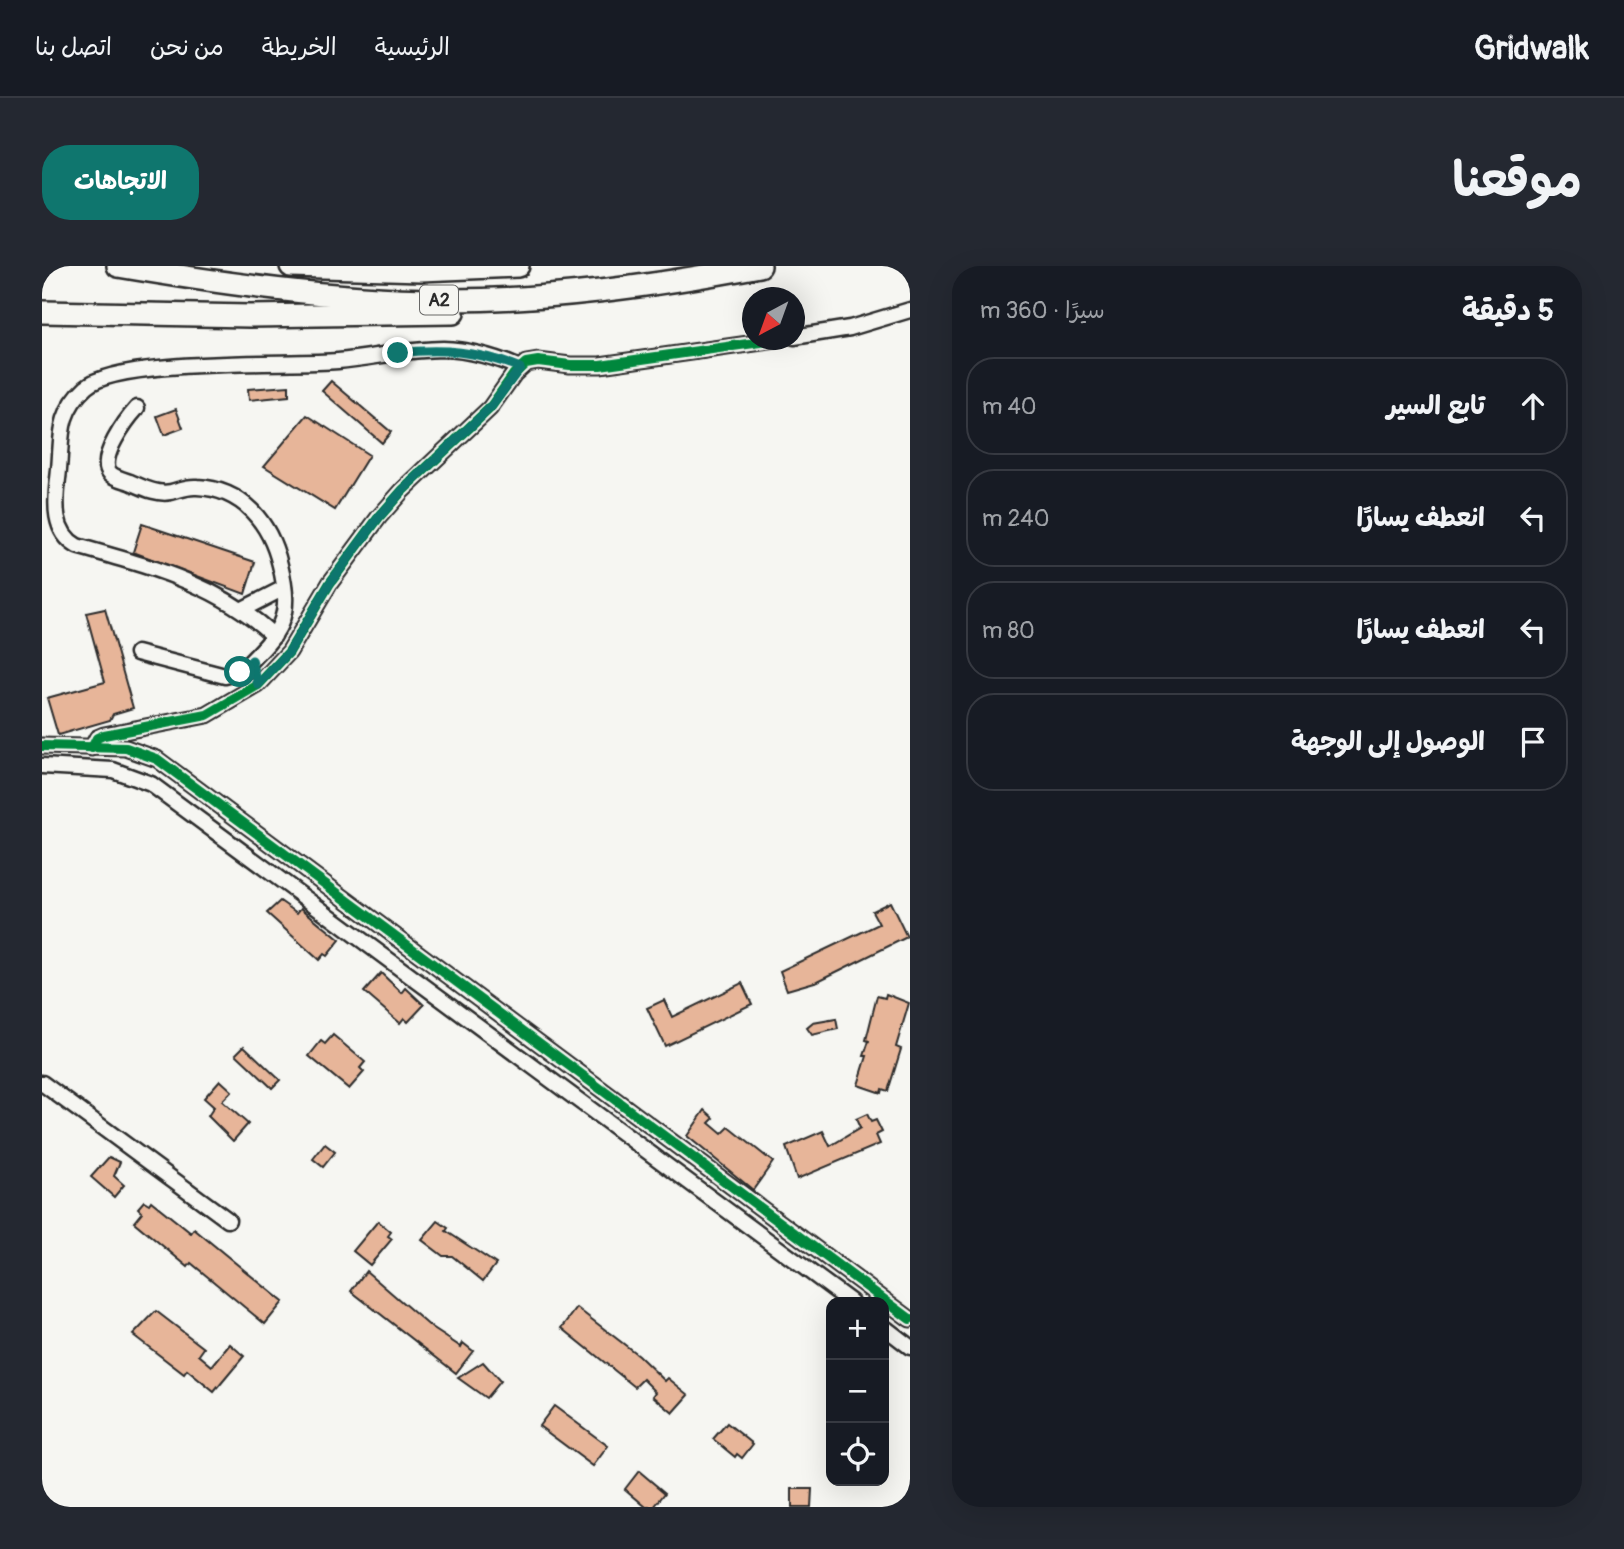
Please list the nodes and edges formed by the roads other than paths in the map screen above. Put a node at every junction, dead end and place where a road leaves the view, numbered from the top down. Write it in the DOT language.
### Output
graph roads {
  1 [pos="118,266"];
  2 [pos="291,266"];
  3 [pos="518,266"];
  4 [pos="760,266"];
  5 [pos="523,298"];
  6 [pos="910,310"];
  7 [pos="42,312"];
  8 [pos="805,335"];
  9 [pos="742,345"];
  10 [pos="520,368"];
  11 [pos="137,408"];
  12 [pos="284,588"];
  13 [pos="243,609"];
  14 [pos="274,636"];
  15 [pos="137,653"];
  16 [pos="252,660"];
  17 [pos="258,685"];
  18 [pos="42,746"];
  19 [pos="92,748"];
  20 [pos="42,765"];
  21 [pos="42,1083"];
  22 [pos="228,1220"];
  23 [pos="843,1297"];
  24 [pos="910,1319"];
  25 [pos="889,1331"];
  26 [pos="910,1347"];
  1 -- 5 [label="highway, A2"];
  2 -- 3 [label="highway, A2"];
  4 -- 5 [label="highway, A2"];
  5 -- 7 [label="highway"];
  6 -- 8 [label="street"];
  9 -- 10 [label="street"];
  10 -- 13 [label="street"];
  10 -- 17 [label="street"];
  11 -- 12 [label="street"];
  12 -- 13 [label="street"];
  12 -- 14 [label="street"];
  13 -- 14 [label="street"];
  14 -- 16 [label="street"];
  15 -- 16 [label="street"];
  16 -- 17 [label="street"];
  17 -- 19 [label="street"];
  18 -- 19 [label="street"];
  19 -- 24 [label="street"];
  20 -- 23 [label="street"];
  21 -- 22 [label="street"];
  25 -- 26 [label="street"];
}
